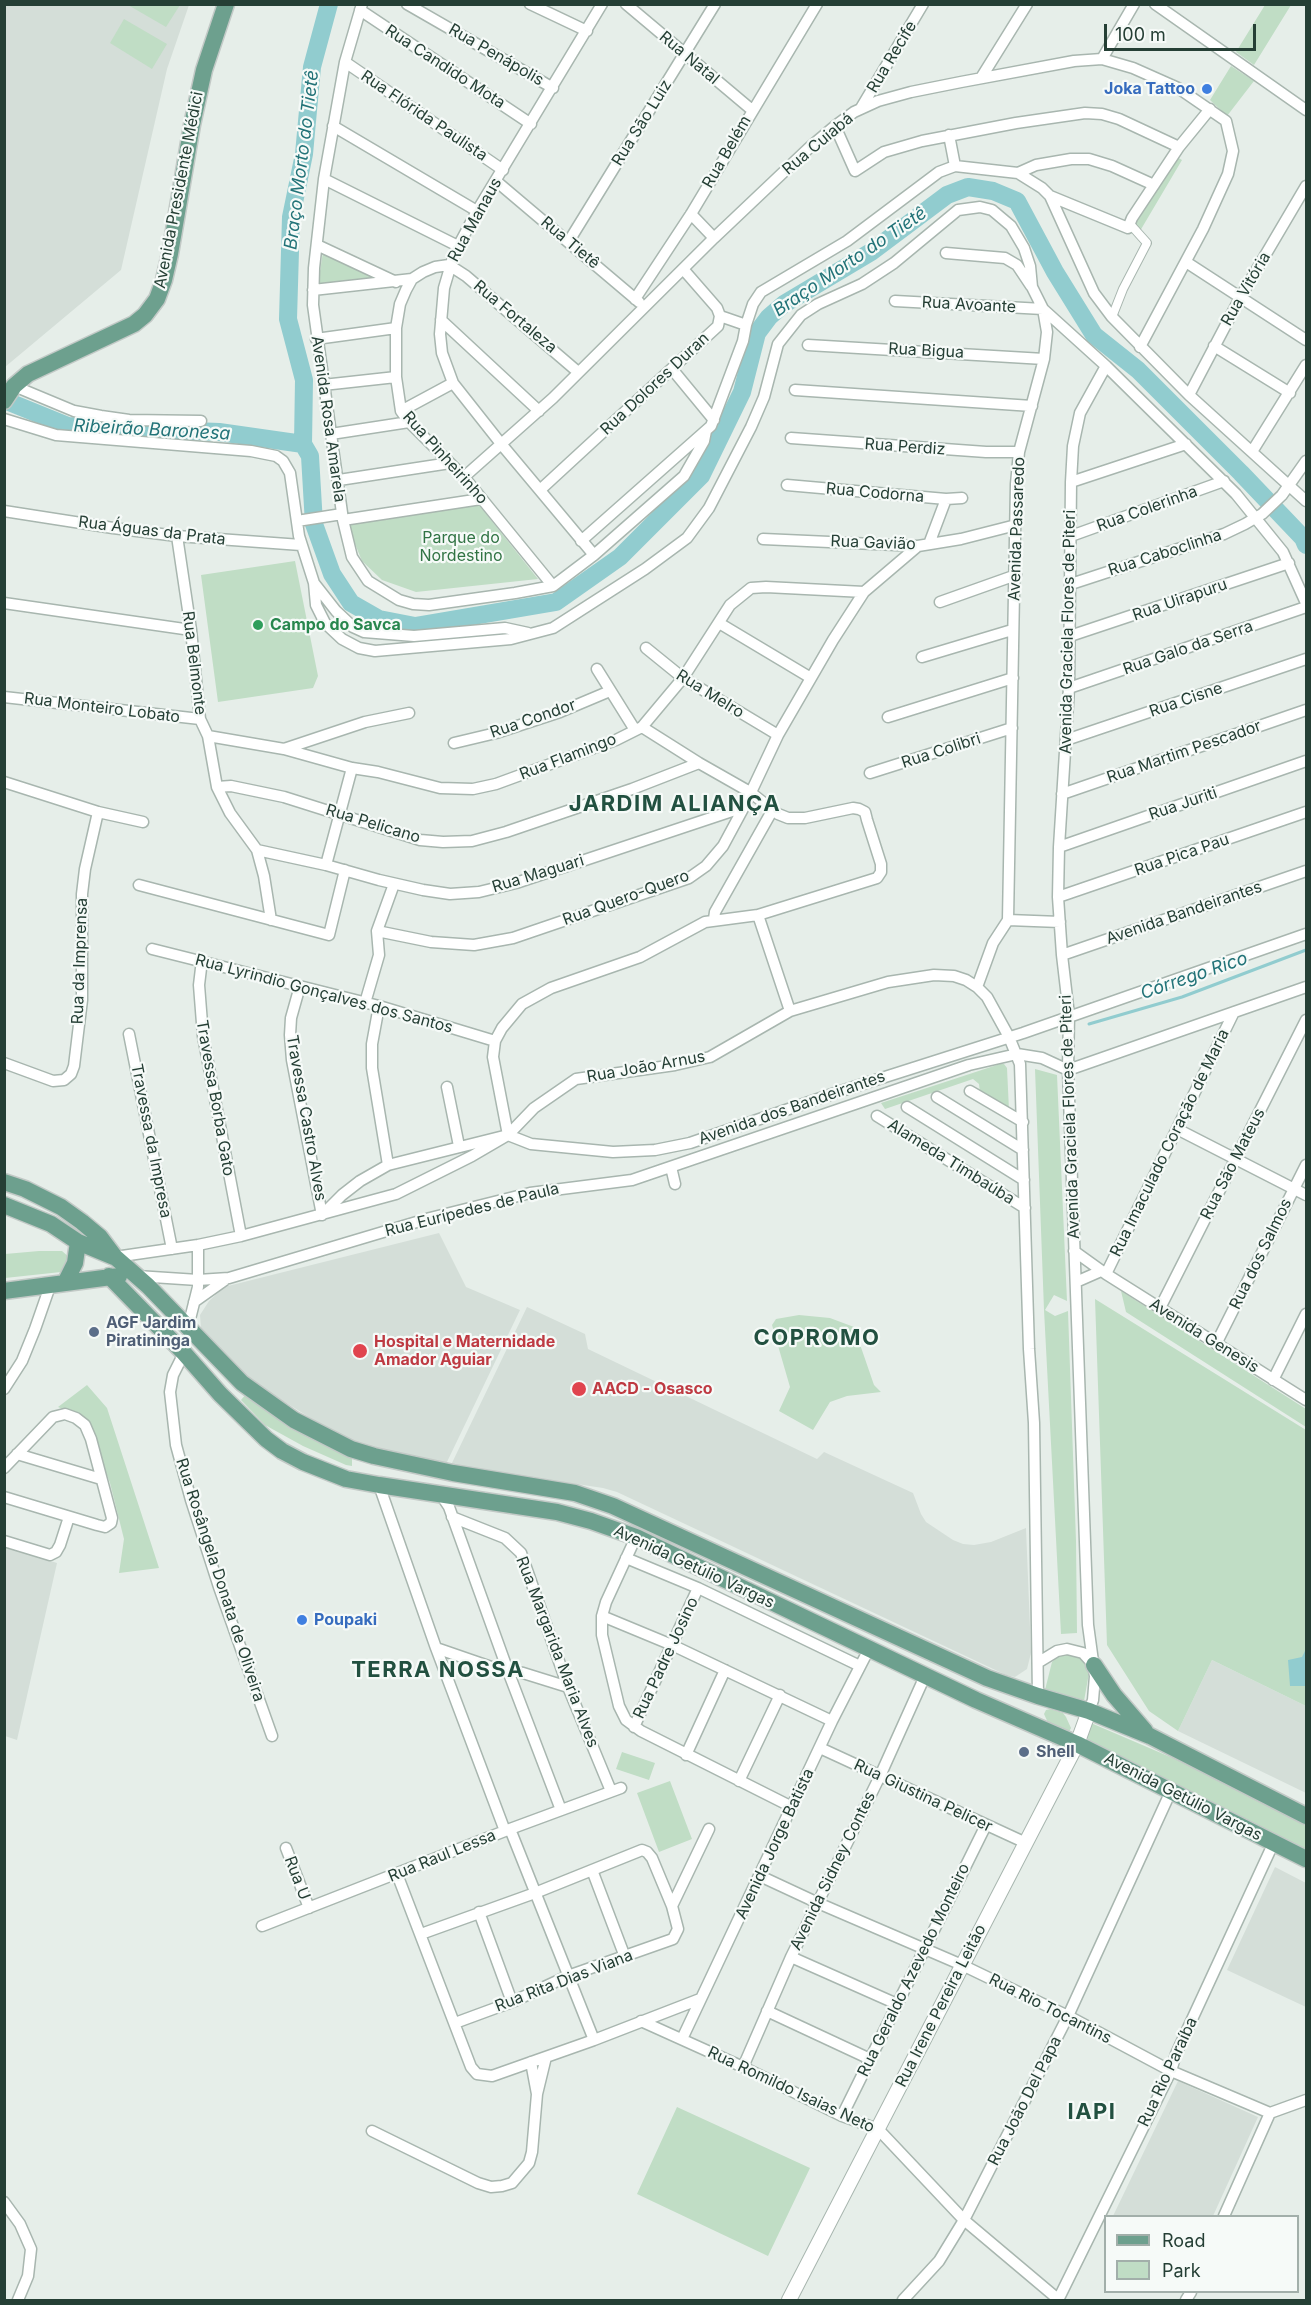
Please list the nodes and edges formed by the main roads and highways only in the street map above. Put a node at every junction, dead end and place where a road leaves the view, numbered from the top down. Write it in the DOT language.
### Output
graph roads {
  1 [pos="226,4"];
  2 [pos="8,391"];
  3 [pos="4,1182"];
  4 [pos="4,1205"];
  5 [pos="78,1242"];
  6 [pos="115,1257"];
  7 [pos="109,1276"];
  8 [pos="136,1276"];
  9 [pos="58,1284"];
  10 [pos="4,1291"];
  11 [pos="362,1452"];
  12 [pos="346,1479"];
  13 [pos="1094,1665"];
  14 [pos="1038,1696"];
  15 [pos="1043,1729"];
  16 [pos="1150,1736"];
  17 [pos="1306,1816"];
  18 [pos="1306,1859"];
  1 -- 2 [label="main road, Avenida Presidente Médici"];
  3 -- 6 [label="main road, Avenida Getúlio Vargas"];
  4 -- 5 [label="main road, Avenida Getúlio Vargas"];
  5 -- 6 [label="main road, Avenida Getúlio Vargas"];
  5 -- 9 [label="main road"];
  6 -- 8 [label="main road, Avenida Getúlio Vargas"];
  7 -- 8 [label="main road, Rua Eurípedes de Paula"];
  7 -- 9 [label="main road, Rua Eurípedes de Paula"];
  7 -- 12 [label="main road, Avenida Getúlio Vargas"];
  8 -- 11 [label="main road, Avenida Getúlio Vargas"];
  9 -- 10 [label="main road, Rua Eurípedes de Paula"];
  11 -- 12 [label="main road"];
  11 -- 14 [label="main road, Avenida Getúlio Vargas"];
  12 -- 15 [label="main road, Avenida Getúlio Vargas"];
  13 -- 16 [label="main road"];
  14 -- 15 [label="main road"];
  14 -- 16 [label="main road, Avenida Getúlio Vargas"];
  15 -- 18 [label="main road, Avenida Getúlio Vargas"];
  16 -- 17 [label="main road, Avenida Getúlio Vargas"];
}
